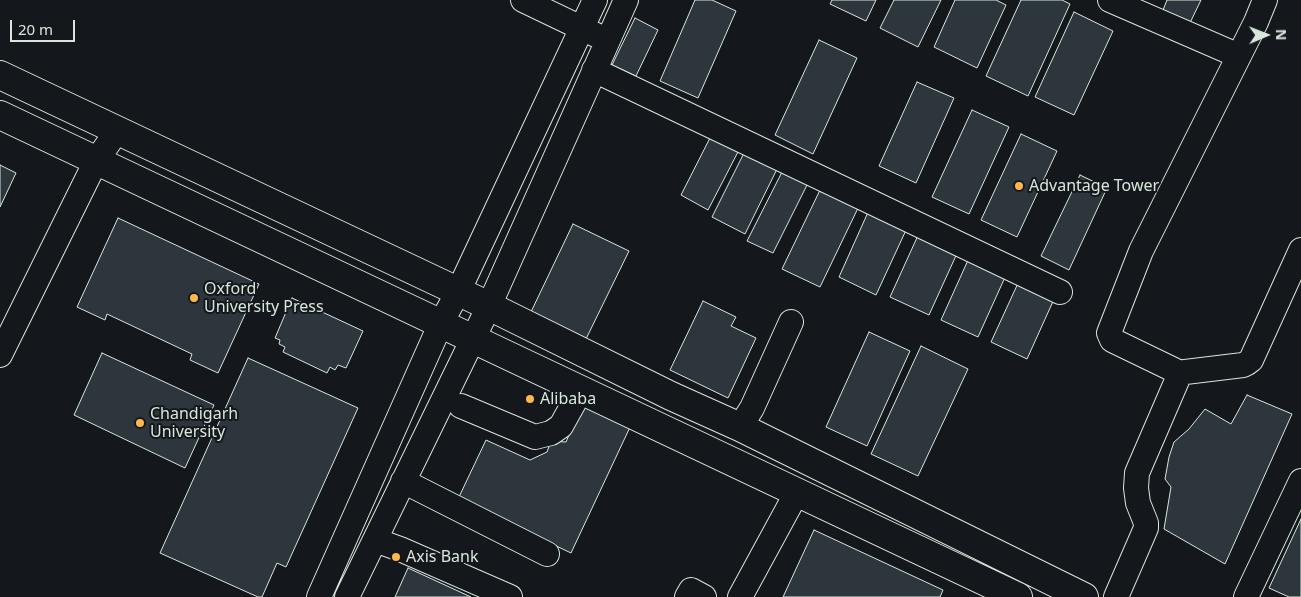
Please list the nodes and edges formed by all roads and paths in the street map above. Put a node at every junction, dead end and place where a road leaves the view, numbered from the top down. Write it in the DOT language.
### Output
graph roads {
  1 [pos="523,0"];
  2 [pos="595,0"];
  3 [pos="626,0"];
  4 [pos="1110,0"];
  5 [pos="1265,0"];
  6 [pos="582,28"];
  7 [pos="606,42"];
  8 [pos="1239,56"];
  9 [pos="594,70"];
  10 [pos="0,75"];
  11 [pos="0,115"];
  12 [pos="117,131"];
  13 [pos="96,161"];
  14 [pos="1301,250"];
  15 [pos="458,292"];
  16 [pos="1060,292"];
  17 [pos="489,306"];
  18 [pos="792,322"];
  19 [pos="441,323"];
  20 [pos="472,339"];
  21 [pos="0,355"];
  22 [pos="1177,373"];
  23 [pos="581,390"];
  24 [pos="461,406"];
  25 [pos="740,427"];
  26 [pos="403,481"];
  27 [pos="1301,481"];
  28 [pos="796,492"];
  29 [pos="375,540"];
  30 [pos="547,554"];
  31 [pos="318,597"];
  32 [pos="347,597"];
  33 [pos="510,597"];
  34 [pos="687,597"];
  35 [pos="704,597"];
  36 [pos="740,597"];
  37 [pos="1018,597"];
  38 [pos="1084,597"];
  39 [pos="1116,597"];
  40 [pos="1246,597"];
  1 -- 6 [label="street"];
  2 -- 6 [label="street"];
  3 -- 7 [label="street"];
  4 -- 8 [label="street"];
  5 -- 8 [label="street"];
  6 -- 7 [label="street"];
  6 -- 15 [label="street"];
  7 -- 9 [label="street"];
  8 -- 22 [label="street"];
  9 -- 16 [label="street"];
  9 -- 17 [label="street"];
  10 -- 12 [label="main road"];
  11 -- 13 [label="main road"];
  12 -- 13 [label="street"];
  12 -- 15 [label="main road"];
  13 -- 19 [label="main road"];
  13 -- 21 [label="street"];
  14 -- 22 [label="street"];
  15 -- 17 [label="main road"];
  15 -- 19 [label="street"];
  17 -- 20 [label="street"];
  17 -- 25 [label="main road"];
  18 -- 25 [label="street"];
  19 -- 20 [label="main road"];
  19 -- 31 [label="street"];
  20 -- 23 [label="main road"];
  20 -- 26 [label="street"];
  22 -- 39 [label="street"];
  23 -- 24 [label="street"];
  23 -- 28 [label="main road"];
  25 -- 38 [label="main road"];
  26 -- 29 [label="street"];
  26 -- 30 [label="street"];
  27 -- 40 [label="street"];
  28 -- 36 [label="street"];
  28 -- 37 [label="main road"];
  29 -- 32 [label="street"];
  29 -- 33 [label="street"];
  34 -- 35 [label="street"];
}
